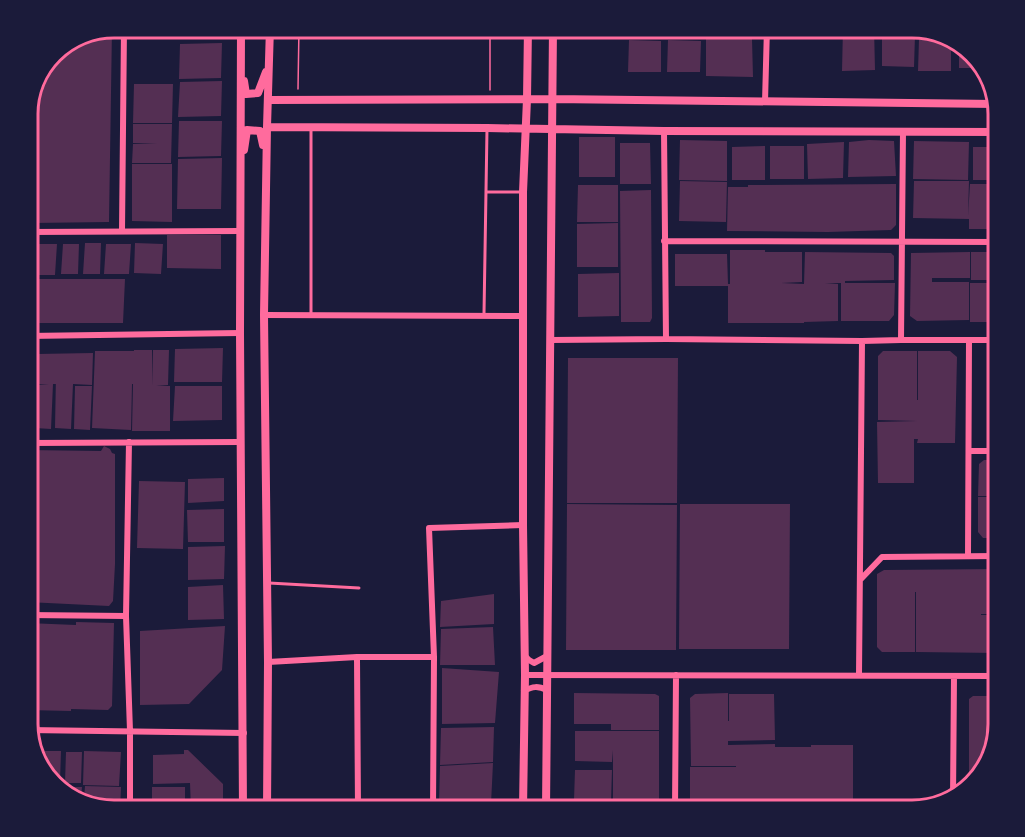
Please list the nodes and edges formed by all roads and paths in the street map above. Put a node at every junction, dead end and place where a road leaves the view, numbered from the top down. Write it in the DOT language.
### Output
graph roads {
  1 [pos="124,38"];
  2 [pos="241,38"];
  3 [pos="270,38"];
  4 [pos="299,38"];
  5 [pos="490,38"];
  6 [pos="528,38"];
  7 [pos="553,38"];
  8 [pos="767,38"];
  9 [pos="269,62"];
  10 [pos="241,64"];
  11 [pos="298,91"];
  12 [pos="490,93"];
  13 [pos="527,99"];
  14 [pos="552,99"];
  15 [pos="268,100"];
  16 [pos="765,102"];
  17 [pos="987,104"];
  18 [pos="267,127"];
  19 [pos="311,128"];
  20 [pos="487,128"];
  21 [pos="526,128"];
  22 [pos="552,128"];
  23 [pos="664,131"];
  24 [pos="903,132"];
  25 [pos="988,132"];
  26 [pos="241,166"];
  27 [pos="266,167"];
  28 [pos="486,192"];
  29 [pos="523,192"];
  30 [pos="122,231"];
  31 [pos="241,231"];
  32 [pos="38,232"];
  33 [pos="664,241"];
  34 [pos="901,242"];
  35 [pos="988,242"];
  36 [pos="264,315"];
  37 [pos="311,315"];
  38 [pos="484,316"];
  39 [pos="523,316"];
  40 [pos="240,333"];
  41 [pos="38,336"];
  42 [pos="666,339"];
  43 [pos="550,340"];
  44 [pos="901,340"];
  45 [pos="969,340"];
  46 [pos="988,340"];
  47 [pos="862,341"];
  48 [pos="129,442"];
  49 [pos="241,442"];
  50 [pos="38,443"];
  51 [pos="969,451"];
  52 [pos="988,451"];
  53 [pos="523,525"];
  54 [pos="968,556"];
  55 [pos="988,556"];
  56 [pos="860,580"];
  57 [pos="267,583"];
  58 [pos="359,588"];
  59 [pos="38,615"];
  60 [pos="126,616"];
  61 [pos="525,655"];
  62 [pos="547,656"];
  63 [pos="357,657"];
  64 [pos="434,657"];
  65 [pos="268,663"];
  66 [pos="547,674"];
  67 [pos="525,675"];
  68 [pos="676,675"];
  69 [pos="859,675"];
  70 [pos="954,676"];
  71 [pos="988,676"];
  72 [pos="547,690"];
  73 [pos="524,692"];
  74 [pos="38,729"];
  75 [pos="130,730"];
  76 [pos="244,733"];
  77 [pos="953,787"];
  78 [pos="130,800"];
  79 [pos="243,800"];
  80 [pos="267,800"];
  81 [pos="358,800"];
  82 [pos="433,800"];
  83 [pos="523,800"];
  84 [pos="546,800"];
  85 [pos="675,800"];
  1 -- 30 [label="street"];
  2 -- 10 [label="street"];
  3 -- 9 [label="street"];
  4 -- 11 [label="path"];
  5 -- 12 [label="path"];
  6 -- 13 [label="street"];
  7 -- 14 [label="street"];
  8 -- 16 [label="street"];
  9 -- 10 [label="street"];
  9 -- 15 [label="street"];
  10 -- 26 [label="street"];
  13 -- 14 [label="street"];
  13 -- 15 [label="street"];
  13 -- 21 [label="street"];
  14 -- 16 [label="street"];
  14 -- 22 [label="street"];
  15 -- 18 [label="street"];
  16 -- 17 [label="street"];
  18 -- 19 [label="street"];
  18 -- 27 [label="street"];
  19 -- 20 [label="street"];
  19 -- 37 [label="lane"];
  20 -- 21 [label="street"];
  20 -- 28 [label="lane"];
  21 -- 22 [label="street"];
  21 -- 29 [label="street"];
  22 -- 23 [label="street"];
  22 -- 43 [label="street"];
  23 -- 24 [label="street"];
  23 -- 33 [label="street"];
  24 -- 25 [label="street"];
  24 -- 34 [label="street"];
  26 -- 27 [label="street"];
  26 -- 31 [label="street"];
  27 -- 36 [label="street"];
  28 -- 29 [label="lane"];
  28 -- 38 [label="lane"];
  29 -- 39 [label="street"];
  30 -- 31 [label="street"];
  30 -- 32 [label="street"];
  31 -- 40 [label="street"];
  33 -- 34 [label="street"];
  33 -- 42 [label="street"];
  34 -- 35 [label="street"];
  34 -- 44 [label="street"];
  36 -- 37 [label="street"];
  36 -- 57 [label="street"];
  37 -- 38 [label="street"];
  38 -- 39 [label="street"];
  39 -- 53 [label="street"];
  40 -- 41 [label="street"];
  40 -- 49 [label="street"];
  42 -- 43 [label="street"];
  42 -- 47 [label="street"];
  43 -- 62 [label="street"];
  44 -- 45 [label="street"];
  44 -- 47 [label="street"];
  45 -- 46 [label="street"];
  45 -- 51 [label="street"];
  47 -- 56 [label="street"];
  48 -- 49 [label="street"];
  48 -- 50 [label="street"];
  48 -- 60 [label="street"];
  49 -- 76 [label="street"];
  51 -- 52 [label="street"];
  51 -- 54 [label="street"];
  53 -- 61 [label="street"];
  53 -- 64 [label="street"];
  54 -- 55 [label="street"];
  54 -- 56 [label="street"];
  56 -- 69 [label="street"];
  57 -- 58 [label="lane"];
  57 -- 65 [label="street"];
  59 -- 60 [label="street"];
  60 -- 75 [label="street"];
  61 -- 62 [label="street"];
  61 -- 67 [label="street"];
  62 -- 66 [label="street"];
  63 -- 64 [label="street"];
  63 -- 65 [label="street"];
  63 -- 81 [label="street"];
  64 -- 82 [label="street"];
  65 -- 80 [label="street"];
  66 -- 67 [label="street"];
  66 -- 68 [label="street"];
  66 -- 72 [label="street"];
  67 -- 73 [label="street"];
  68 -- 69 [label="street"];
  68 -- 85 [label="street"];
  69 -- 70 [label="street"];
  70 -- 71 [label="street"];
  70 -- 77 [label="street"];
  72 -- 73 [label="street"];
  72 -- 84 [label="street"];
  73 -- 83 [label="street"];
  74 -- 75 [label="street"];
  75 -- 76 [label="street"];
  75 -- 78 [label="street"];
  76 -- 79 [label="street"];
}
